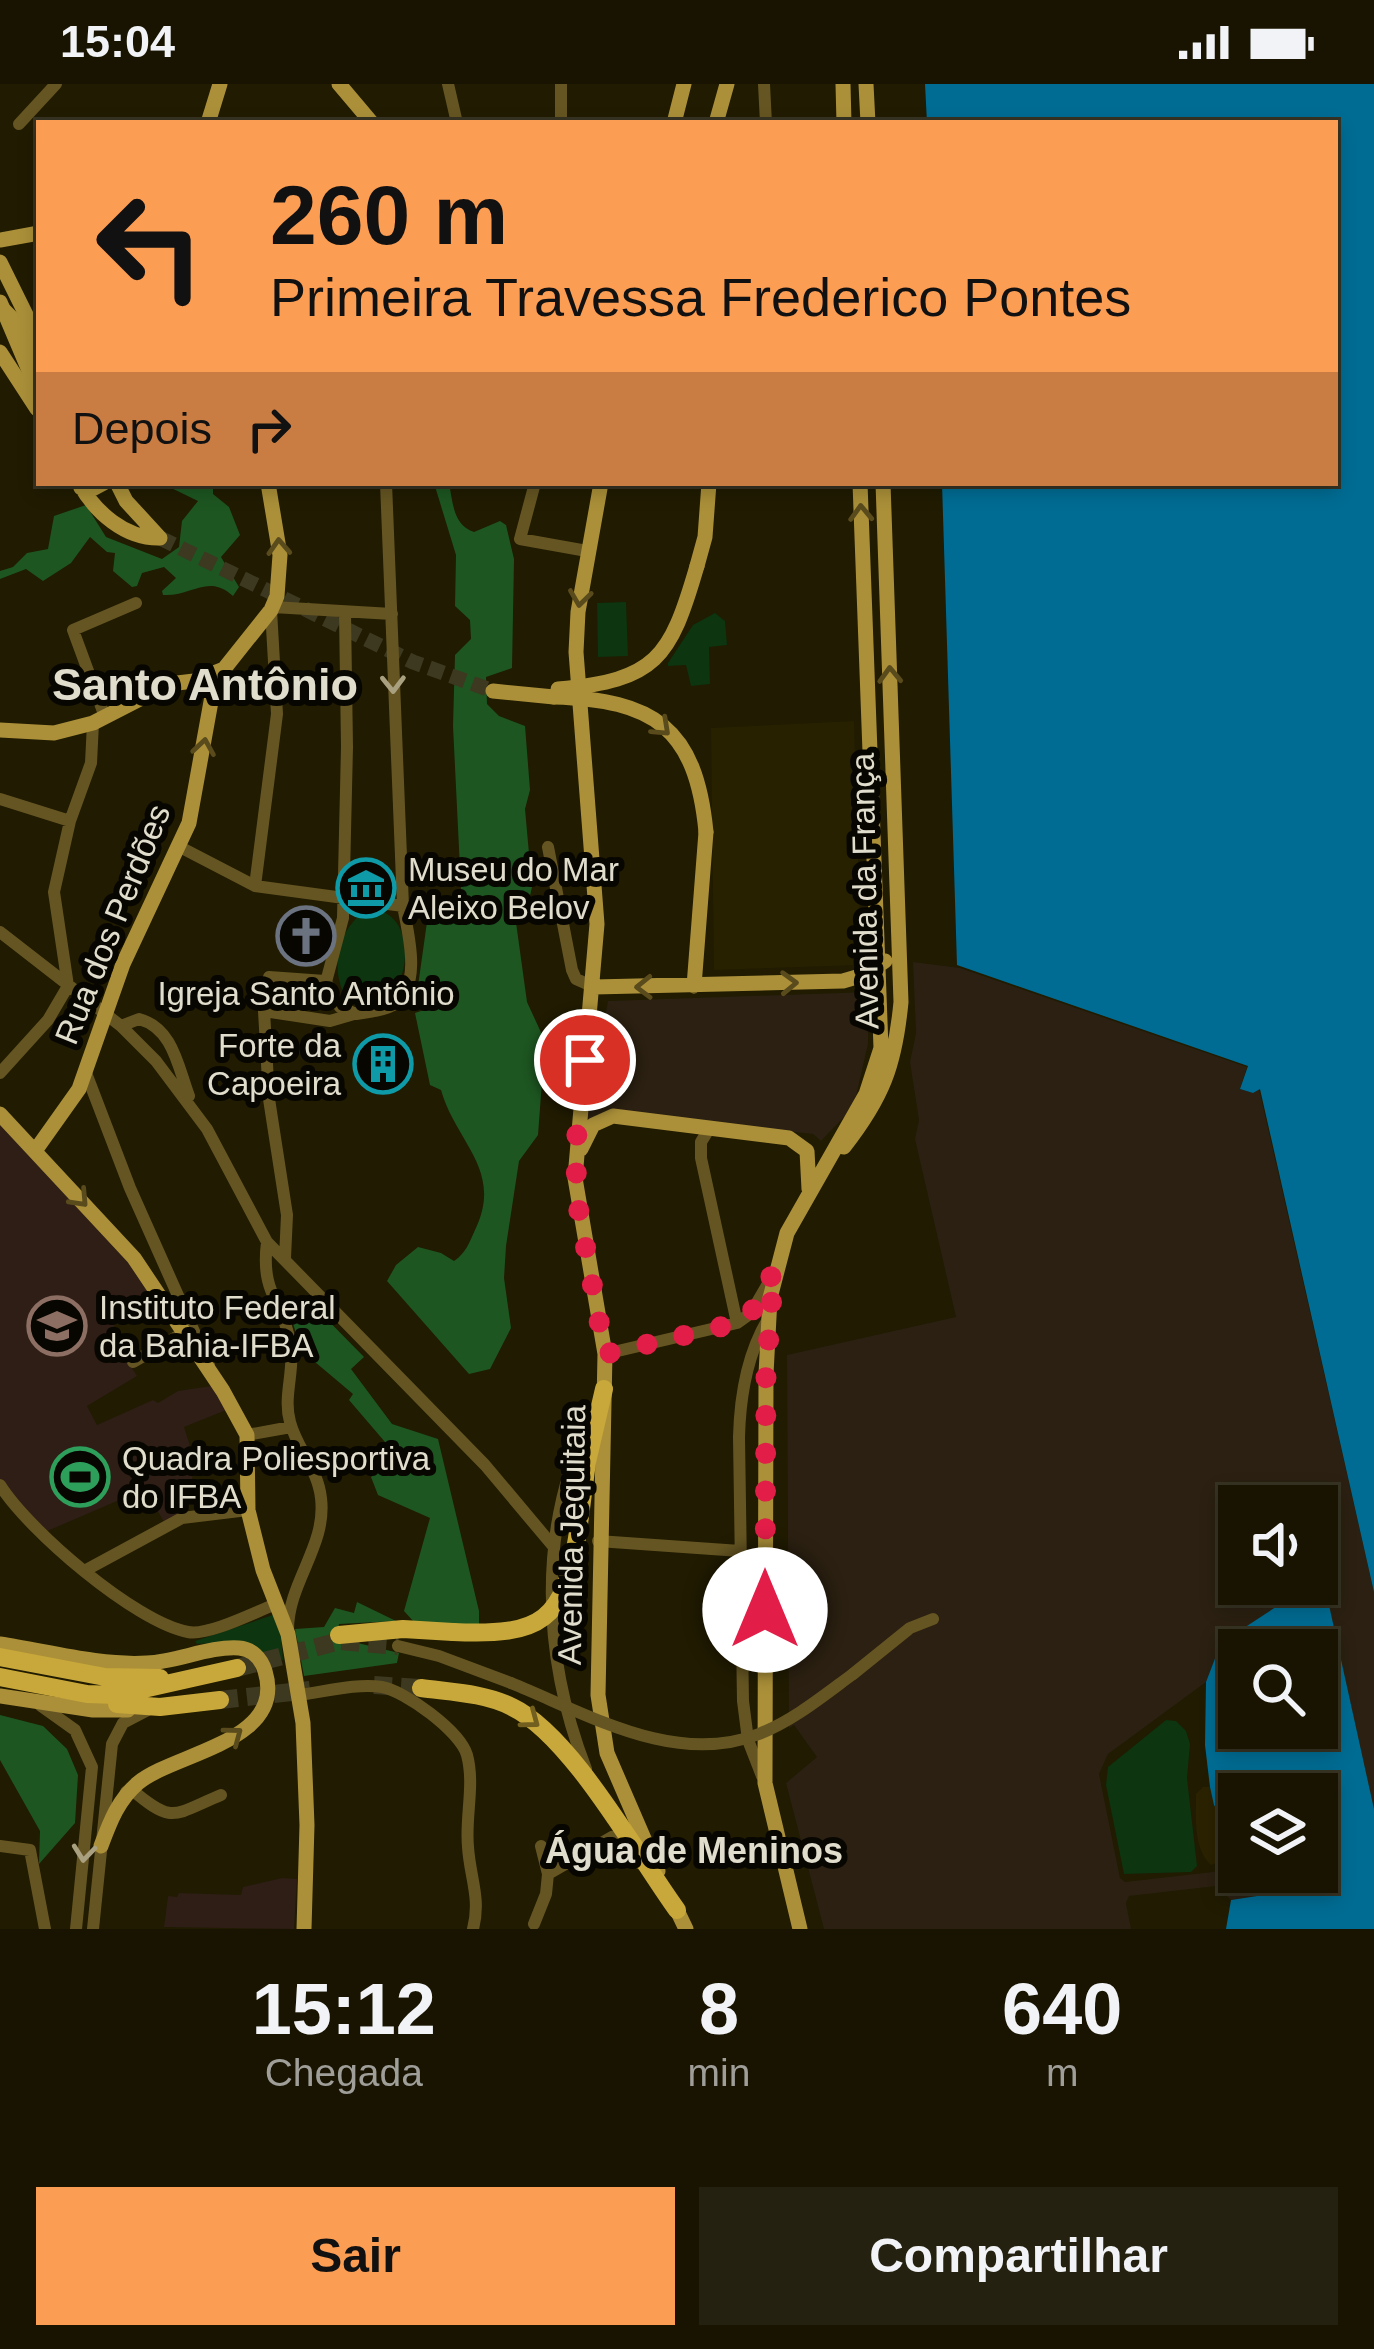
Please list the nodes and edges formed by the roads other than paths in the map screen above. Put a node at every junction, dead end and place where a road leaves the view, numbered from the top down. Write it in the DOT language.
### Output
graph roads {
  1 [pos="220,84"];
  2 [pos="339,84"];
  3 [pos="448,84"];
  4 [pos="560,84"];
  5 [pos="685,84"];
  6 [pos="727,84"];
  7 [pos="764,84"];
  8 [pos="843,84"];
  9 [pos="866,84"];
  10 [pos="48,87"];
  11 [pos="209,120"];
  12 [pos="369,120"];
  13 [pos="456,120"];
  14 [pos="562,120"];
  15 [pos="675,120"];
  16 [pos="688,120"];
  17 [pos="717,120"];
  18 [pos="766,120"];
  19 [pos="844,120"];
  20 [pos="868,120"];
  21 [pos="19,124"];
  22 [pos="36,233"];
  23 [pos="0,240"];
  24 [pos="0,262"];
  25 [pos="2,310"];
  26 [pos="36,316"];
  27 [pos="36,335"];
  28 [pos="0,352"];
  29 [pos="36,356"];
  30 [pos="36,387"];
  31 [pos="36,407"];
  32 [pos="81,486"];
  33 [pos="118,486"];
  34 [pos="268,486"];
  35 [pos="386,486"];
  36 [pos="534,486"];
  37 [pos="600,486"];
  38 [pos="709,486"];
  39 [pos="860,486"];
  40 [pos="883,486"];
  41 [pos="587,551"];
  42 [pos="136,603"];
  43 [pos="272,609"];
  44 [pos="345,614"];
  45 [pos="392,614"];
  46 [pos="216,674"];
  47 [pos="194,681"];
  48 [pos="493,691"];
  49 [pos="554,693"];
  50 [pos="210,706"];
  51 [pos="99,720"];
  52 [pos="0,730"];
  53 [pos="0,799"];
  54 [pos="70,821"];
  55 [pos="178,846"];
  56 [pos="548,847"];
  57 [pos="255,886"];
  58 [pos="342,897"];
  59 [pos="403,905"];
  60 [pos="0,932"];
  61 [pos="896,945"];
  62 [pos="880,966"];
  63 [pos="326,982"];
  64 [pos="68,986"];
  65 [pos="694,986"];
  66 [pos="594,987"];
  67 [pos="264,1012"];
  68 [pos="106,1013"];
  69 [pos="356,1014"];
  70 [pos="121,1026"];
  71 [pos="0,1072"];
  72 [pos="86,1073"];
  73 [pos="194,1108"];
  74 [pos="0,1114"];
  75 [pos="710,1129"];
  76 [pos="35,1151"];
  77 [pos="576,1164"];
  78 [pos="808,1192"];
  79 [pos="288,1226"];
  80 [pos="265,1239"];
  81 [pos="285,1258"];
  82 [pos="774,1271"];
  83 [pos="265,1278"];
  84 [pos="768,1318"];
  85 [pos="737,1323"];
  86 [pos="185,1332"];
  87 [pos="605,1354"];
  88 [pos="133,1362"];
  89 [pos="211,1372"];
  90 [pos="604,1389"];
  91 [pos="291,1427"];
  92 [pos="247,1435"];
  93 [pos="0,1485"];
  94 [pos="524,1507"];
  95 [pos="248,1510"];
  96 [pos="559,1513"];
  97 [pos="598,1541"];
  98 [pos="553,1546"];
  99 [pos="740,1551"];
  100 [pos="86,1570"];
  101 [pos="283,1603"];
  102 [pos="933,1619"];
  103 [pos="339,1635"];
  104 [pos="398,1646"];
  105 [pos="0,1651"];
  106 [pos="0,1677"];
  107 [pos="421,1688"];
  108 [pos="298,1695"];
  109 [pos="0,1696"];
  110 [pos="155,1698"];
  111 [pos="220,1700"];
  112 [pos="743,1701"];
  113 [pos="765,1701"];
  114 [pos="34,1702"];
  115 [pos="92,1777"];
  116 [pos="765,1783"];
  117 [pos="131,1789"];
  118 [pos="594,1790"];
  119 [pos="107,1793"];
  120 [pos="220,1795"];
  121 [pos="0,1846"];
  122 [pos="101,1846"];
  123 [pos="541,1846"];
  124 [pos="645,1866"];
  125 [pos="548,1874"];
  126 [pos="677,1910"];
  127 [pos="534,1924"];
  128 [pos="44,1929"];
  129 [pos="76,1929"];
  130 [pos="93,1929"];
  131 [pos="304,1929"];
  132 [pos="473,1929"];
  133 [pos="686,1929"];
  134 [pos="800,1929"];
  1 -- 11 [label="main road"];
  2 -- 12 [label="main road"];
  3 -- 13 [label="street"];
  4 -- 14 [label="street"];
  5 -- 15 [label="main road"];
  5 -- 16 [label="main road"];
  6 -- 17 [label="main road"];
  7 -- 18 [label="street"];
  8 -- 19 [label="main road"];
  9 -- 20 [label="main road"];
  10 -- 21 [label="street"];
  22 -- 23 [label="main road"];
  24 -- 27 [label="main road, bridge"];
  25 -- 26 [label="main road"];
  25 -- 29 [label="main road"];
  25 -- 30 [label="main road, bridge"];
  28 -- 31 [label="main road"];
  32 -- 33 [label="main road"];
  43 -- 34 [label="main road, one-way"];
  35 -- 45 [label="street"];
  36 -- 41 [label="street"];
  37 -- 41 [label="main road, Avenida Jequitaia"];
  38 -- 49 [label="main road, bridge"];
  62 -- 39 [label="main road, Avenida da França, one-way"];
  61 -- 40 [label="main road, Avenida da França, one-way"];
  41 -- 66 [label="main road, Avenida Jequitaia, one-way"];
  42 -- 51 [label="street"];
  43 -- 44 [label="street"];
  43 -- 46 [label="main road"];
  43 -- 57 [label="street"];
  44 -- 45 [label="street"];
  44 -- 58 [label="street"];
  45 -- 59 [label="street, one-way"];
  46 -- 47 [label="main road"];
  46 -- 50 [label="main road, Rua dos Perdões"];
  47 -- 50 [label="main road"];
  47 -- 51 [label="main road"];
  48 -- 49 [label="main road"];
  49 -- 65 [label="main road, one-way, bridge"];
  55 -- 50 [label="main road, Rua dos Perdões, one-way"];
  51 -- 52 [label="main road"];
  51 -- 54 [label="street"];
  53 -- 54 [label="street"];
  54 -- 64 [label="street"];
  55 -- 57 [label="street"];
  55 -- 68 [label="main road, Rua dos Perdões"];
  56 -- 66 [label="street"];
  57 -- 58 [label="street"];
  58 -- 59 [label="street"];
  58 -- 63 [label="street"];
  59 -- 69 [label="street"];
  60 -- 64 [label="street"];
  61 -- 62 [label="main road"];
  61 -- 78 [label="main road, Avenida da França"];
  65 -- 62 [label="main road, one-way"];
  62 -- 78 [label="main road, Avenida da França"];
  63 -- 67 [label="street"];
  63 -- 67 [label="street"];
  63 -- 69 [label="street"];
  64 -- 68 [label="street"];
  64 -- 71 [label="street"];
  65 -- 66 [label="main road, one-way"];
  66 -- 77 [label="main road, Avenida Jequitaia"];
  67 -- 69 [label="street"];
  67 -- 79 [label="street"];
  68 -- 70 [label="street"];
  68 -- 72 [label="main road, Rua dos Perdões"];
  70 -- 73 [label="street"];
  70 -- 73 [label="street"];
  72 -- 76 [label="main road, Rua dos Perdões"];
  72 -- 89 [label="street"];
  73 -- 80 [label="street"];
  74 -- 76 [label="main road"];
  75 -- 77 [label="main road"];
  75 -- 78 [label="main road"];
  75 -- 85 [label="street"];
  76 -- 86 [label="main road, one-way"];
  77 -- 87 [label="main road, Avenida Jequitaia"];
  78 -- 82 [label="main road"];
  79 -- 80 [label="street"];
  79 -- 81 [label="street"];
  80 -- 81 [label="street"];
  80 -- 83 [label="street"];
  81 -- 83 [label="street"];
  81 -- 94 [label="street"];
  82 -- 84 [label="main road"];
  82 -- 85 [label="street"];
  83 -- 91 [label="street"];
  84 -- 99 [label="street"];
  84 -- 113 [label="main road"];
  85 -- 87 [label="street"];
  86 -- 88 [label="street"];
  86 -- 89 [label="main road"];
  87 -- 90 [label="main road, Avenida Jequitaia"];
  89 -- 92 [label="main road"];
  90 -- 96 [label="street"];
  90 -- 97 [label="main road, Avenida Jequitaia"];
  90 -- 103 [label="highway, bridge"];
  91 -- 92 [label="street"];
  91 -- 101 [label="street"];
  92 -- 95 [label="main road"];
  93 -- 100 [label="street"];
  94 -- 96 [label="street"];
  94 -- 98 [label="street"];
  95 -- 100 [label="street"];
  95 -- 101 [label="main road"];
  96 -- 98 [label="street"];
  97 -- 99 [label="street"];
  97 -- 126 [label="main road, Avenida Jequitaia"];
  98 -- 118 [label="street"];
  99 -- 112 [label="street"];
  100 -- 101 [label="street"];
  101 -- 108 [label="main road"];
  102 -- 104 [label="street, bridge"];
  105 -- 110 [label="highway"];
  117 -- 105 [label="main road, one-way"];
  106 -- 110 [label="highway"];
  107 -- 118 [label="highway, one-way"];
  108 -- 131 [label="main road"];
  108 -- 132 [label="street"];
  109 -- 114 [label="main road"];
  110 -- 111 [label="highway"];
  110 -- 114 [label="main road"];
  110 -- 119 [label="street"];
  112 -- 113 [label="street"];
  112 -- 116 [label="street"];
  113 -- 116 [label="main road"];
  114 -- 115 [label="street"];
  115 -- 119 [label="street"];
  115 -- 129 [label="street, one-way"];
  116 -- 134 [label="main road"];
  117 -- 119 [label="street"];
  117 -- 120 [label="street"];
  117 -- 122 [label="main road"];
  118 -- 124 [label="highway"];
  119 -- 122 [label="street"];
  121 -- 128 [label="street"];
  122 -- 130 [label="street"];
  123 -- 125 [label="street"];
  124 -- 125 [label="street"];
  124 -- 126 [label="highway"];
  125 -- 127 [label="street"];
  126 -- 133 [label="main road, Avenida Jequitaia"];
}
